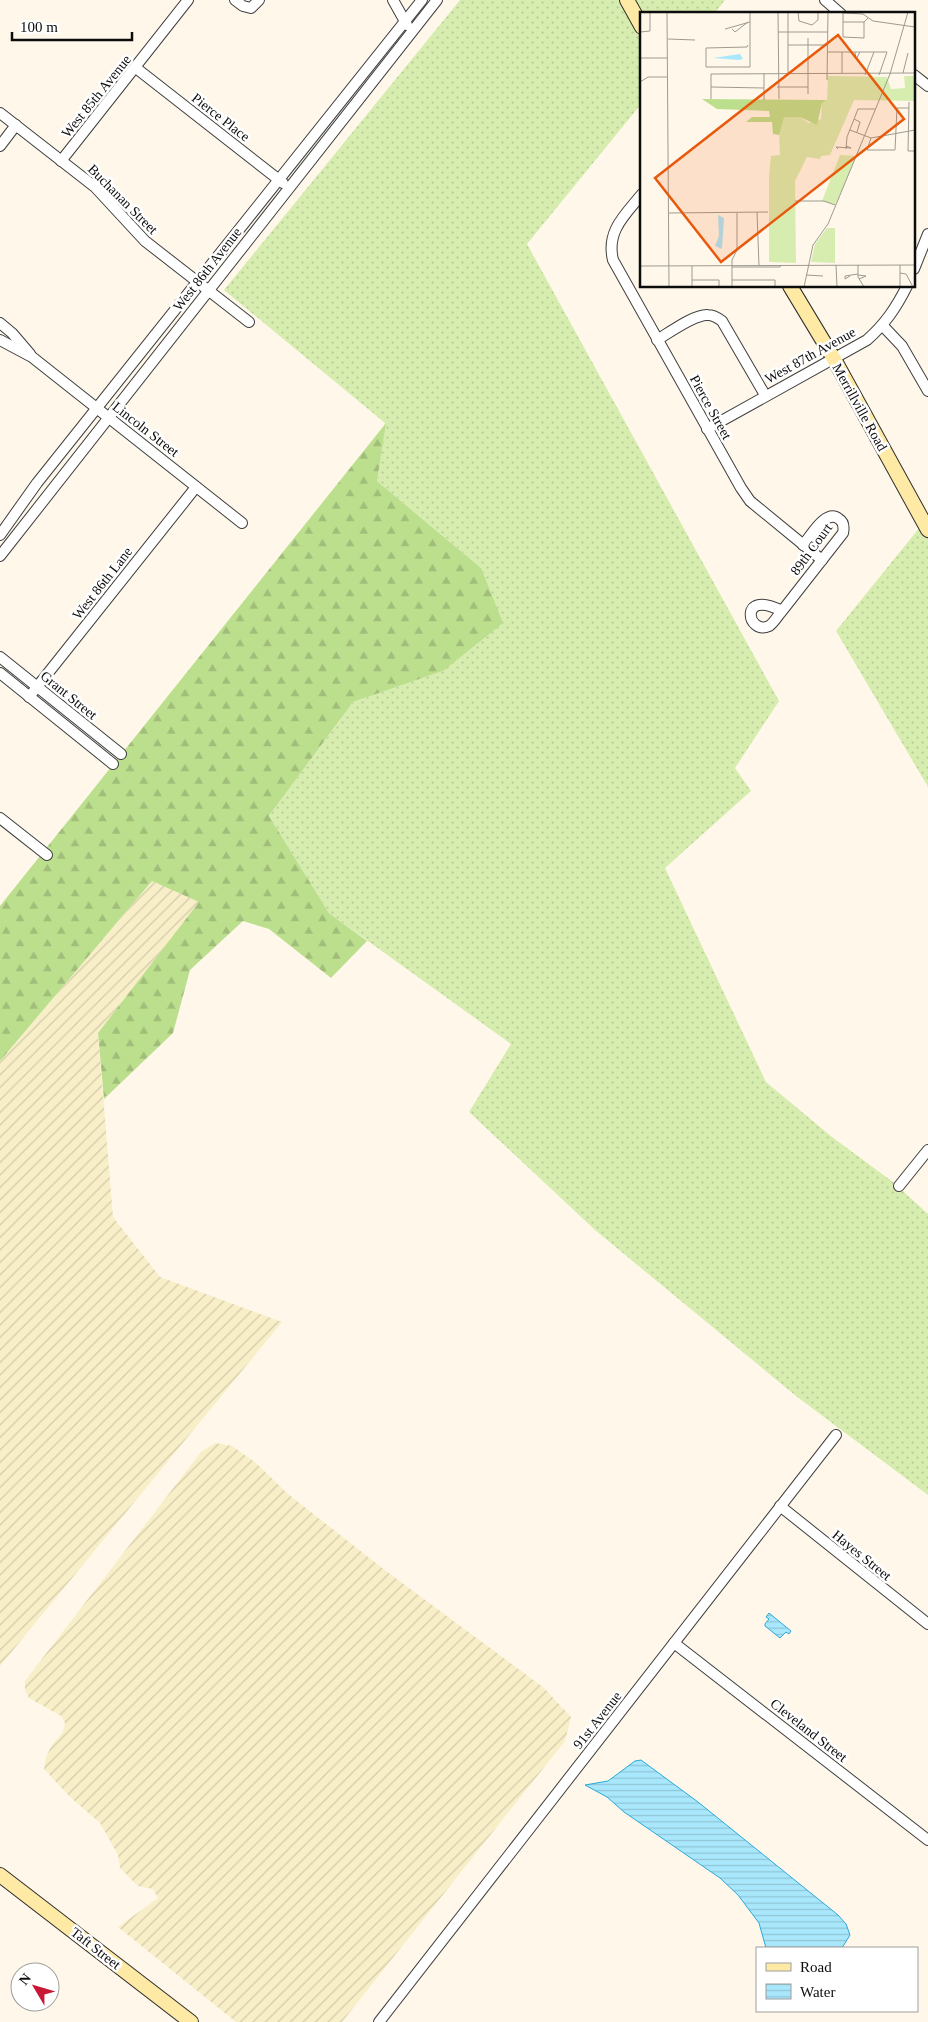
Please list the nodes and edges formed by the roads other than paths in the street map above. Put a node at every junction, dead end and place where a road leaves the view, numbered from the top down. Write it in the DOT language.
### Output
graph roads {
  1 [pos="188,0"];
  2 [pos="235,0"];
  3 [pos="258,0"];
  4 [pos="393,0"];
  5 [pos="422,0"];
  6 [pos="437,0"];
  7 [pos="626,0"];
  8 [pos="825,0"];
  9 [pos="840,12"];
  10 [pos="405,21"];
  11 [pos="640,24"];
  12 [pos="411,33"];
  13 [pos="136,68"];
  14 [pos="916,77"];
  15 [pos="928,86"];
  16 [pos="0,113"];
  17 [pos="16,126"];
  18 [pos="0,146"];
  19 [pos="61,161"];
  20 [pos="279,180"];
  21 [pos="289,188"];
  22 [pos="640,197"];
  23 [pos="928,234"];
  24 [pos="916,264"];
  25 [pos="197,283"];
  26 [pos="791,288"];
  27 [pos="906,288"];
  28 [pos="207,291"];
  29 [pos="249,322"];
  30 [pos="0,323"];
  31 [pos="883,326"];
  32 [pos="0,340"];
  33 [pos="657,340"];
  34 [pos="32,357"];
  35 [pos="834,359"];
  36 [pos="928,390"];
  37 [pos="765,396"];
  38 [pos="97,408"];
  39 [pos="108,417"];
  40 [pos="707,429"];
  41 [pos="196,487"];
  42 [pos="242,524"];
  43 [pos="928,530"];
  44 [pos="0,535"];
  45 [pos="803,545"];
  46 [pos="0,556"];
  47 [pos="822,560"];
  48 [pos="782,611"];
  49 [pos="0,657"];
  50 [pos="0,673"];
  51 [pos="38,687"];
  52 [pos="29,697"];
  53 [pos="121,754"];
  54 [pos="113,764"];
  55 [pos="0,818"];
  56 [pos="47,855"];
  57 [pos="928,1150"];
  58 [pos="899,1186"];
  59 [pos="836,1435"];
  60 [pos="780,1506"];
  61 [pos="928,1624"];
  62 [pos="674,1642"];
  63 [pos="928,1840"];
  64 [pos="0,1874"];
  65 [pos="192,2022"];
  66 [pos="379,2022"];
  1 -- 13 [label="street, West 85th Avenue"];
  2 -- 3 [label="street"];
  4 -- 10 [label="street"];
  5 -- 10 [label="street, West 86th Avenue"];
  6 -- 12 [label="street, West 86th Avenue"];
  7 -- 11 [label="street"];
  8 -- 9 [label="street"];
  10 -- 12 [label="street"];
  10 -- 20 [label="street, West 86th Avenue"];
  12 -- 21 [label="street, West 86th Avenue"];
  13 -- 19 [label="street, West 85th Avenue"];
  13 -- 20 [label="street, Pierce Place"];
  14 -- 15 [label="street"];
  16 -- 17 [label="street, Buchanan Street"];
  17 -- 18 [label="street"];
  17 -- 19 [label="street, Buchanan Street"];
  19 -- 25 [label="street, Buchanan Street"];
  20 -- 21 [label="street, Pierce Place"];
  20 -- 25 [label="street, West 86th Avenue"];
  21 -- 28 [label="street, West 86th Avenue"];
  22 -- 33 [label="street, Pierce Street"];
  23 -- 24 [label="street"];
  25 -- 28 [label="street, Buchanan Street"];
  25 -- 38 [label="street, West 86th Avenue"];
  26 -- 35 [label="street, Merrillville Road"];
  27 -- 31 [label="street, West 87th Avenue"];
  28 -- 29 [label="street, Buchanan Street"];
  28 -- 39 [label="street, West 86th Avenue"];
  30 -- 34 [label="street, Lincoln Street"];
  31 -- 35 [label="street, West 87th Avenue"];
  31 -- 36 [label="street"];
  32 -- 34 [label="street, Lincoln Street"];
  33 -- 37 [label="street"];
  33 -- 40 [label="street, Pierce Street"];
  34 -- 38 [label="street, Lincoln Street"];
  35 -- 37 [label="street, West 87th Avenue"];
  35 -- 43 [label="street, Merrillville Road"];
  37 -- 40 [label="street, West 87th Avenue"];
  38 -- 39 [label="street, Lincoln Street"];
  38 -- 44 [label="street, West 86th Avenue"];
  39 -- 41 [label="street, Lincoln Street"];
  39 -- 46 [label="street, West 86th Avenue"];
  40 -- 45 [label="street, Pierce Street"];
  41 -- 42 [label="street, Lincoln Street"];
  41 -- 51 [label="street, West 86th Lane"];
  45 -- 47 [label="street, Pierce Street"];
  45 -- 47 [label="street, 89th Court"];
  47 -- 48 [label="street, 89th Court"];
  49 -- 51 [label="street, Grant Street"];
  50 -- 52 [label="street, Grant Street"];
  51 -- 52 [label="street, West 86th Lane"];
  51 -- 53 [label="street, Grant Street"];
  52 -- 54 [label="street, Grant Street"];
  55 -- 56 [label="street"];
  57 -- 58 [label="street"];
  59 -- 60 [label="street, 91st Avenue"];
  60 -- 61 [label="street, Hayes Street"];
  60 -- 62 [label="street, 91st Avenue"];
  62 -- 63 [label="street, Cleveland Street"];
  62 -- 66 [label="street, 91st Avenue"];
  64 -- 65 [label="street, Taft Street"];
}
